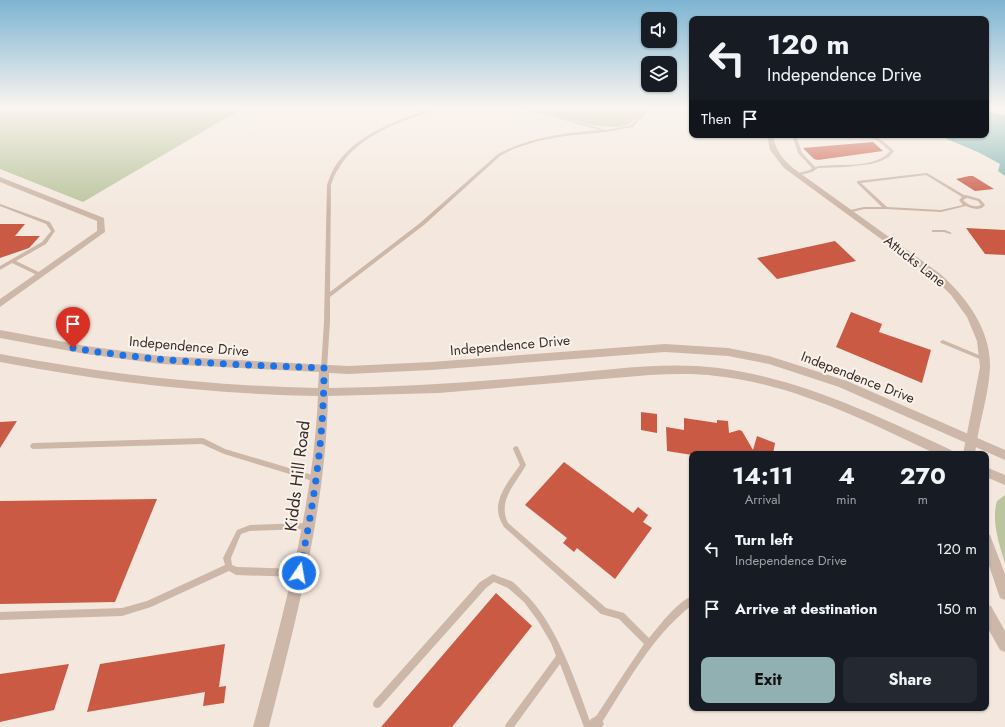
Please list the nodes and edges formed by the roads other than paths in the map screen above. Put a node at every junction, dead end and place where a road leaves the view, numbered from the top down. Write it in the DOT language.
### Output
graph roads {
  1 [pos="360,142"];
  2 [pos="529,142"];
  3 [pos="771,142"];
  4 [pos="796,142"];
  5 [pos="881,142"];
  6 [pos="815,168"];
  7 [pos="796,175"];
  8 [pos="0,179"];
  9 [pos="964,197"];
  10 [pos="0,205"];
  11 [pos="966,205"];
  12 [pos="886,208"];
  13 [pos="848,212"];
  14 [pos="934,231"];
  15 [pos="950,233"];
  16 [pos="12,261"];
  17 [pos="0,268"];
  18 [pos="41,276"];
  19 [pos="327,297"];
  20 [pos="0,304"];
  21 [pos="0,334"];
  22 [pos="943,342"];
  23 [pos="0,358"];
  24 [pos="984,359"];
  25 [pos="324,368"];
  26 [pos="324,394"];
  27 [pos="970,440"];
  28 [pos="33,446"];
  29 [pos="516,449"];
  30 [pos="941,451"];
  31 [pos="969,451"];
  32 [pos="1005,455"];
  33 [pos="989,473"];
  34 [pos="316,479"];
  35 [pos="1005,480"];
  36 [pos="309,526"];
  37 [pos="989,548"];
  38 [pos="230,567"];
  39 [pos="299,573"];
  40 [pos="1005,593"];
  41 [pos="689,603"];
  42 [pos="0,616"];
  43 [pos="989,617"];
  44 [pos="650,644"];
  45 [pos="1005,645"];
  46 [pos="561,656"];
  47 [pos="377,704"];
  48 [pos="593,726"];
  49 [pos="261,727"];
  50 [pos="509,727"];
  1 -- 19 [label="lane"];
  2 -- 19 [label="lane"];
  3 -- 7 [label="street, Attucks Lane"];
  4 -- 6 [label="lane"];
  5 -- 6 [label="lane"];
  6 -- 7 [label="lane"];
  7 -- 13 [label="street, Attucks Lane"];
  8 -- 18 [label="street"];
  9 -- 11 [label="lane"];
  9 -- 11 [label="lane"];
  9 -- 12 [label="lane"];
  10 -- 16 [label="lane"];
  11 -- 12 [label="lane"];
  12 -- 13 [label="lane"];
  13 -- 24 [label="street, Attucks Lane"];
  14 -- 15 [label="lane"];
  16 -- 17 [label="lane"];
  16 -- 18 [label="lane"];
  18 -- 20 [label="street"];
  19 -- 25 [label="lane"];
  21 -- 25 [label="street, Independence Drive"];
  22 -- 24 [label="lane"];
  23 -- 26 [label="street"];
  24 -- 27 [label="street, Attucks Lane"];
  25 -- 26 [label="street, Kidds Hill Road"];
  25 -- 27 [label="street, Independence Drive"];
  26 -- 30 [label="street"];
  26 -- 34 [label="street, Kidds Hill Road"];
  27 -- 31 [label="street, Attucks Lane"];
  27 -- 32 [label="street, Independence Drive"];
  28 -- 34 [label="lane"];
  29 -- 44 [label="lane"];
  33 -- 35 [label="street"];
  34 -- 36 [label="street, Kidds Hill Road"];
  36 -- 38 [label="lane"];
  36 -- 39 [label="street, Kidds Hill Road"];
  37 -- 40 [label="street"];
  38 -- 39 [label="lane"];
  38 -- 42 [label="lane"];
  39 -- 49 [label="street, Kidds Hill Road"];
  41 -- 44 [label="lane"];
  43 -- 45 [label="street"];
  44 -- 48 [label="lane"];
  46 -- 47 [label="lane"];
  46 -- 48 [label="lane"];
  46 -- 50 [label="lane"];
}
